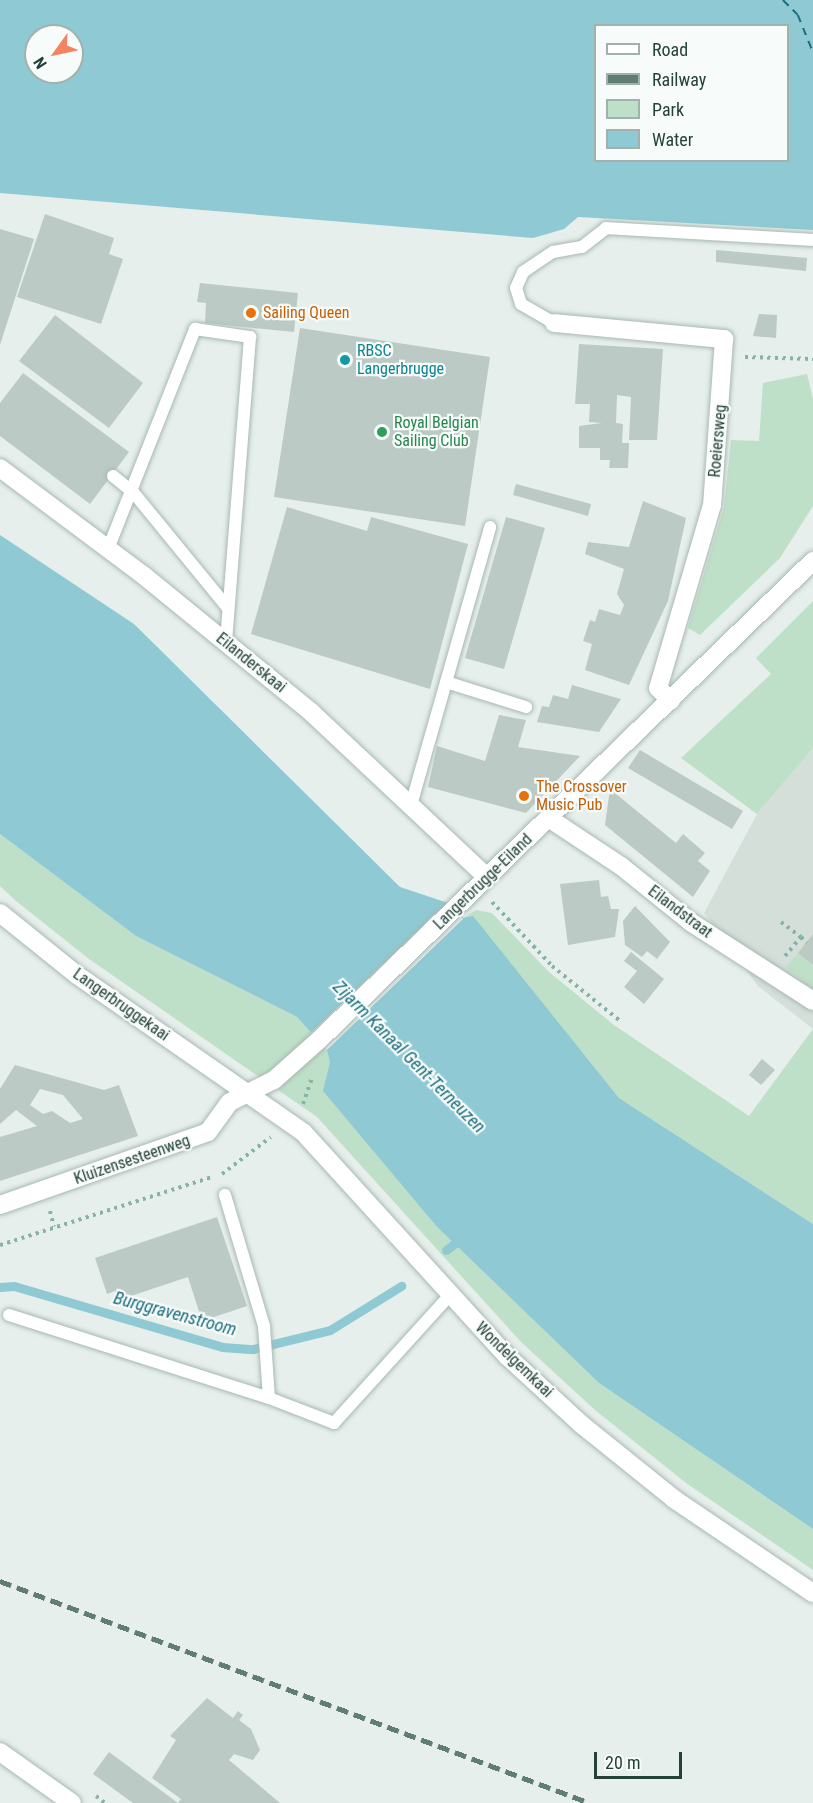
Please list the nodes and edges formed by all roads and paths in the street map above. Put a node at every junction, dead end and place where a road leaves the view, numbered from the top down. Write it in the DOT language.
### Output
graph roads {
  1 [pos="813,240"];
  2 [pos="554,323"];
  3 [pos="723,356"];
  4 [pos="813,359"];
  5 [pos="0,468"];
  6 [pos="113,476"];
  7 [pos="133,492"];
  8 [pos="490,527"];
  9 [pos="108,549"];
  10 [pos="813,561"];
  11 [pos="228,608"];
  12 [pos="226,642"];
  13 [pos="446,682"];
  14 [pos="671,701"];
  15 [pos="526,707"];
  16 [pos="411,805"];
  17 [pos="550,819"];
  18 [pos="482,881"];
  19 [pos="0,913"];
  20 [pos="781,922"];
  21 [pos="801,937"];
  22 [pos="813,1001"];
  23 [pos="619,1020"];
  24 [pos="247,1091"];
  25 [pos="288,1120"];
  26 [pos="225,1195"];
  27 [pos="0,1205"];
  28 [pos="0,1245"];
  29 [pos="450,1295"];
  30 [pos="9,1315"];
  31 [pos="269,1398"];
  32 [pos="813,1593"];
  33 [pos="0,1752"];
  34 [pos="72,1803"];
  1 -- 2 [label="lane"];
  2 -- 3 [label="main road"];
  3 -- 4 [label="path"];
  3 -- 14 [label="main road, Roeiersweg"];
  5 -- 9 [label="main road, Eilanderskaai"];
  6 -- 7 [label="lane"];
  7 -- 9 [label="lane"];
  7 -- 11 [label="lane"];
  7 -- 11 [label="lane"];
  8 -- 13 [label="lane"];
  9 -- 12 [label="main road, Eilanderskaai"];
  10 -- 14 [label="main road, Langerbrugge-Eiland"];
  11 -- 12 [label="lane"];
  12 -- 16 [label="main road, Eilanderskaai"];
  13 -- 15 [label="lane"];
  13 -- 16 [label="lane"];
  14 -- 17 [label="main road, Langerbrugge-Eiland"];
  16 -- 18 [label="main road, Eilanderskaai"];
  17 -- 18 [label="main road, Langerbrugge-Eiland"];
  17 -- 22 [label="main road, Eilandstraat"];
  18 -- 23 [label="path"];
  18 -- 24 [label="main road, Langerbrugge-Eiland"];
  19 -- 24 [label="main road, Langerbruggekaai"];
  20 -- 21 [label="path"];
  24 -- 25 [label="main road, Wondelgemkaai"];
  24 -- 27 [label="main road, Kluizensesteenweg"];
  25 -- 28 [label="path"];
  25 -- 29 [label="main road, Wondelgemkaai"];
  26 -- 31 [label="lane"];
  29 -- 31 [label="lane"];
  29 -- 32 [label="main road, Wondelgemkaai"];
  30 -- 31 [label="lane"];
  33 -- 34 [label="main road"];
}
